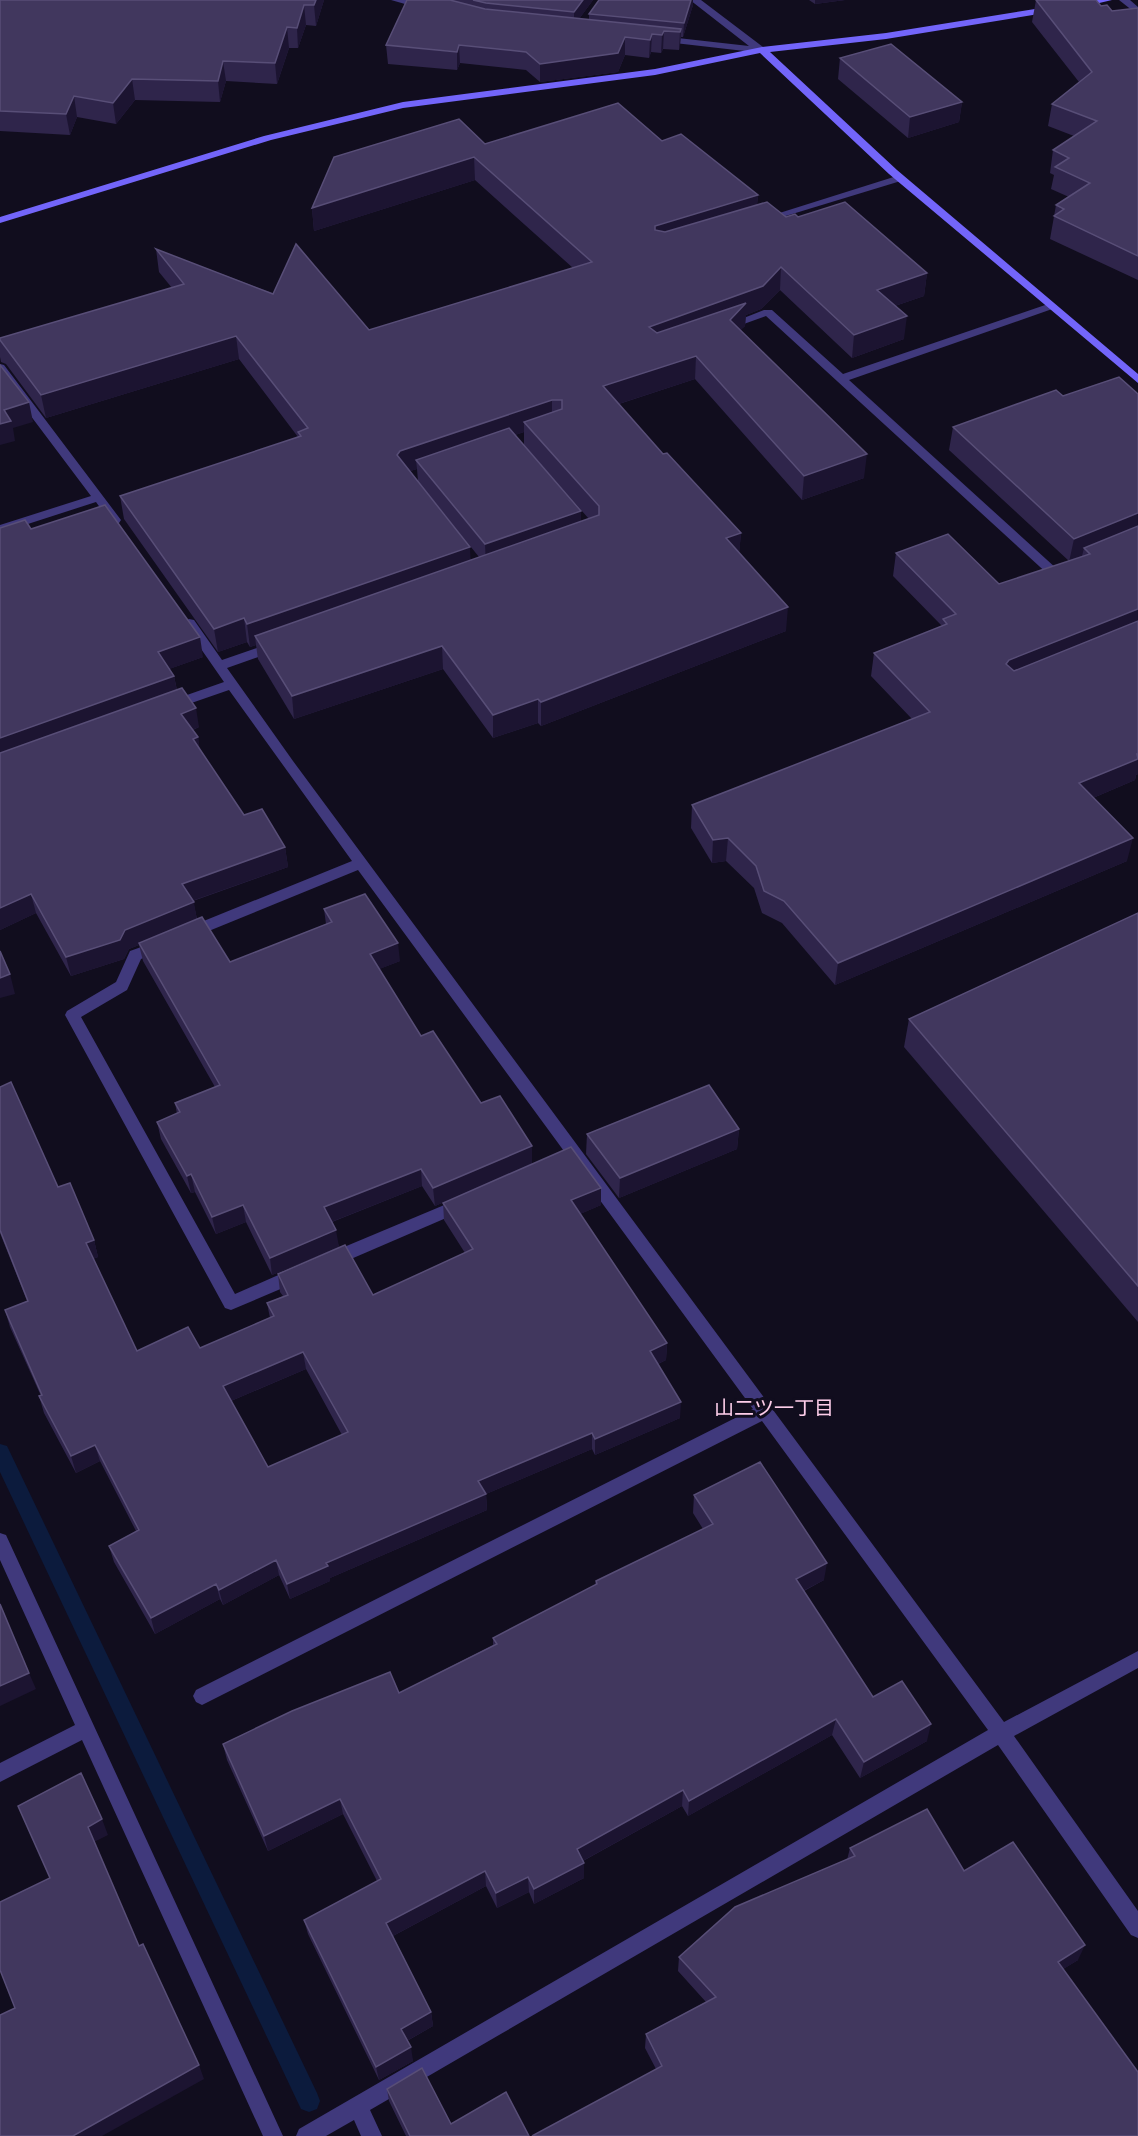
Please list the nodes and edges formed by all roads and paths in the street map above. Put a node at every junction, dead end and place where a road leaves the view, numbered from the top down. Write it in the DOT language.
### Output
graph roads {
  1 [pos="396,0"];
  2 [pos="695,0"];
  3 [pos="1107,0"];
  4 [pos="1124,0"];
  5 [pos="441,11"];
  6 [pos="1138,12"];
  7 [pos="648,38"];
  8 [pos="762,50"];
  9 [pos="900,178"];
  10 [pos="0,220"];
  11 [pos="751,223"];
  12 [pos="1051,306"];
  13 [pos="712,332"];
  14 [pos="0,367"];
  15 [pos="1137,378"];
  16 [pos="840,379"];
  17 [pos="99,498"];
  18 [pos="0,529"];
  19 [pos="125,534"];
  20 [pos="1076,566"];
  21 [pos="177,607"];
  22 [pos="285,643"];
  23 [pos="219,666"];
  24 [pos="231,684"];
  25 [pos="154,712"];
  26 [pos="361,862"];
  27 [pos="479,1196"];
  28 [pos="765,1411"];
  29 [pos="0,1541"];
  30 [pos="1138,1659"];
  31 [pos="202,1696"];
  32 [pos="86,1729"];
  33 [pos="1001,1733"];
  34 [pos="0,1773"];
  35 [pos="1138,1928"];
  36 [pos="357,2107"];
  37 [pos="273,2136"];
  38 [pos="306,2136"];
  39 [pos="372,2136"];
  1 -- 5 [label="street"];
  2 -- 8 [label="street"];
  3 -- 8 [label="street"];
  4 -- 6 [label="street"];
  7 -- 8 [label="street"];
  8 -- 9 [label="street"];
  8 -- 10 [label="street"];
  9 -- 11 [label="street"];
  9 -- 12 [label="street"];
  12 -- 15 [label="street"];
  12 -- 16 [label="street"];
  13 -- 16 [label="street"];
  14 -- 17 [label="street"];
  16 -- 20 [label="street"];
  17 -- 18 [label="street"];
  17 -- 19 [label="street"];
  21 -- 23 [label="street"];
  22 -- 23 [label="street"];
  23 -- 24 [label="street"];
  24 -- 25 [label="street"];
  24 -- 26 [label="street"];
  26 -- 27 [label="street"];
  26 -- 28 [label="street"];
  28 -- 31 [label="street"];
  28 -- 33 [label="street"];
  29 -- 32 [label="street"];
  30 -- 33 [label="street"];
  32 -- 34 [label="street"];
  32 -- 37 [label="street"];
  33 -- 35 [label="street"];
  33 -- 36 [label="street"];
  36 -- 38 [label="street"];
  36 -- 39 [label="street"];
}
